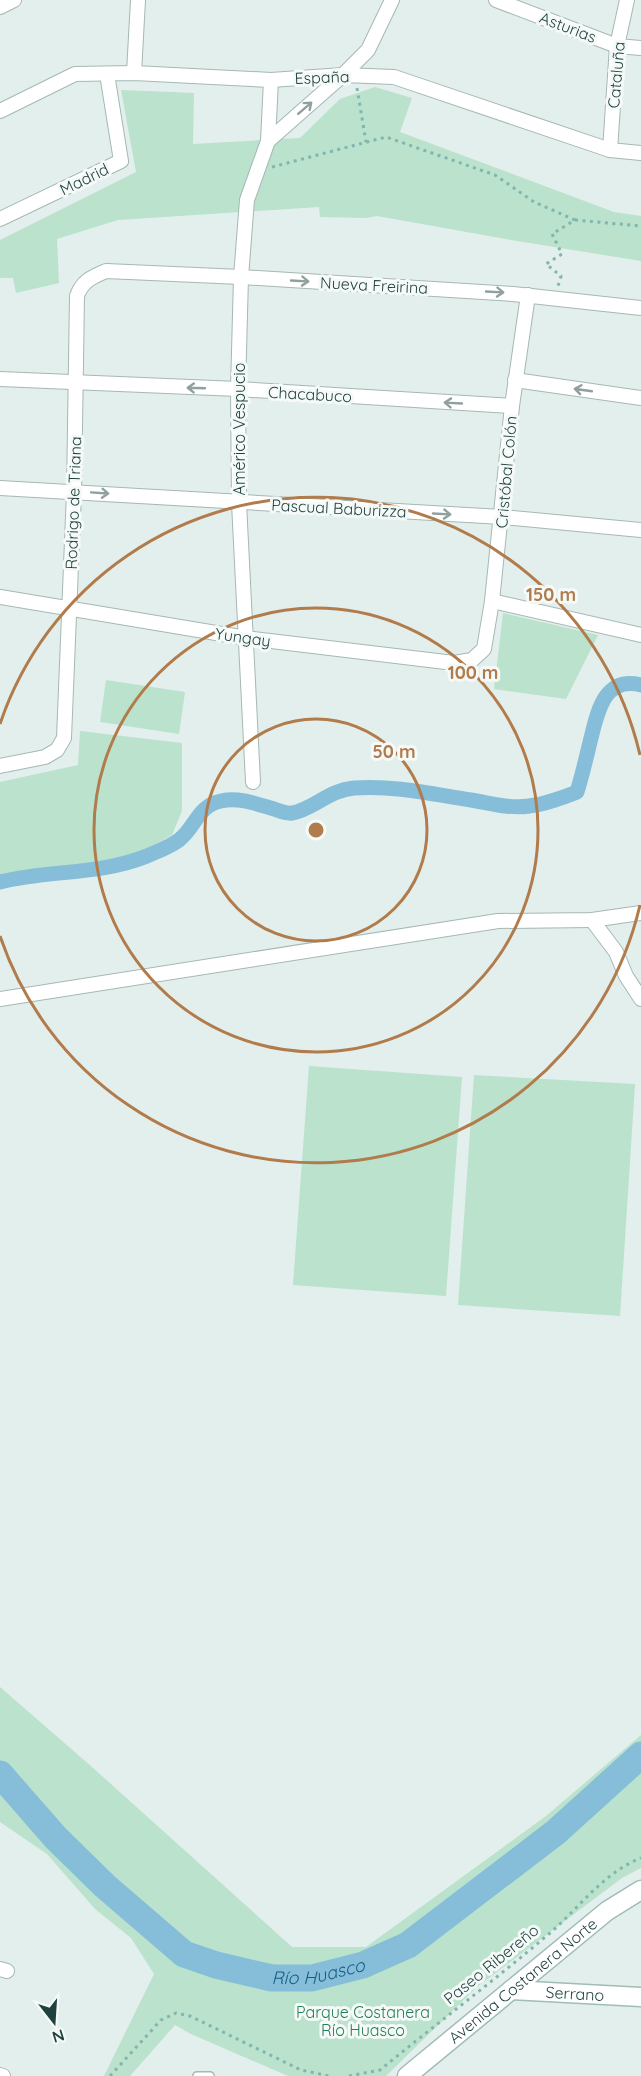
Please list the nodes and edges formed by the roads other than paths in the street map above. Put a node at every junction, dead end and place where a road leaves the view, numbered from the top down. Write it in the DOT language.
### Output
graph roads {
  1 [pos="14,0"];
  2 [pos="138,0"];
  3 [pos="392,0"];
  4 [pos="496,0"];
  5 [pos="627,0"];
  6 [pos="0,7"];
  7 [pos="617,46"];
  8 [pos="641,48"];
  9 [pos="134,73"];
  10 [pos="107,74"];
  11 [pos="349,75"];
  12 [pos="271,80"];
  13 [pos="0,111"];
  14 [pos="267,141"];
  15 [pos="610,150"];
  16 [pos="641,153"];
  17 [pos="0,219"];
  18 [pos="106,271"];
  19 [pos="242,277"];
  20 [pos="528,295"];
  21 [pos="641,308"];
  22 [pos="0,379"];
  23 [pos="515,380"];
  24 [pos="76,384"];
  25 [pos="238,389"];
  26 [pos="641,398"];
  27 [pos="512,406"];
  28 [pos="0,488"];
  29 [pos="74,492"];
  30 [pos="239,503"];
  31 [pos="502,517"];
  32 [pos="641,530"];
  33 [pos="0,597"];
  34 [pos="492,601"];
  35 [pos="69,610"];
  36 [pos="641,635"];
  37 [pos="246,638"];
  38 [pos="483,649"];
  39 [pos="0,766"];
  40 [pos="253,782"];
  41 [pos="641,913"];
  42 [pos="592,920"];
  43 [pos="0,999"];
  44 [pos="641,999"];
  45 [pos="641,1890"];
  46 [pos="511,1990"];
  47 [pos="641,1997"];
  48 [pos="197,2076"];
  49 [pos="210,2076"];
  50 [pos="408,2076"];
  1 -- 6 [label="street"];
  2 -- 9 [label="street"];
  3 -- 11 [label="street"];
  4 -- 7 [label="street, Asturias"];
  5 -- 7 [label="street, Cataluña"];
  7 -- 8 [label="street, Asturias"];
  7 -- 15 [label="street, Cataluña"];
  9 -- 10 [label="street, España"];
  9 -- 12 [label="street, España"];
  10 -- 13 [label="street, España"];
  10 -- 17 [label="street, Madrid"];
  11 -- 12 [label="street, España"];
  14 -- 11 [label="street, one-way"];
  11 -- 15 [label="street, España"];
  12 -- 14 [label="street, Américo Vespucio"];
  14 -- 19 [label="street, Américo Vespucio"];
  15 -- 16 [label="street, España"];
  18 -- 19 [label="street, Nueva Freirina"];
  18 -- 24 [label="street, Rodrigo de Triana"];
  19 -- 20 [label="street, Nueva Freirina, one-way"];
  19 -- 25 [label="street, Américo Vespucio"];
  20 -- 21 [label="street, Nueva Freirina"];
  20 -- 23 [label="street, Cristóbal Colón"];
  22 -- 24 [label="street, Chacabuco"];
  26 -- 23 [label="street, one-way"];
  23 -- 27 [label="street, Cristóbal Colón"];
  25 -- 24 [label="street, Chacabuco, one-way"];
  24 -- 29 [label="street, Rodrigo de Triana"];
  27 -- 25 [label="street, Chacabuco, one-way"];
  25 -- 30 [label="street, Américo Vespucio"];
  27 -- 31 [label="street, Cristóbal Colón"];
  28 -- 29 [label="street, Pascual Baburizza"];
  29 -- 30 [label="street, Pascual Baburizza, one-way"];
  29 -- 35 [label="street, Rodrigo de Triana"];
  30 -- 31 [label="street, Pascual Baburizza, one-way"];
  30 -- 37 [label="street, Américo Vespucio"];
  31 -- 32 [label="street, Pascual Baburizza"];
  31 -- 34 [label="street, Cristóbal Colón"];
  33 -- 35 [label="street, Yungay"];
  34 -- 36 [label="street"];
  34 -- 38 [label="street, Cristóbal Colón"];
  35 -- 37 [label="street, Yungay"];
  35 -- 39 [label="street, Rodrigo de Triana"];
  37 -- 38 [label="street, Yungay"];
  37 -- 40 [label="street, Américo Vespucio"];
  41 -- 42 [label="street"];
  42 -- 43 [label="street"];
  42 -- 44 [label="street"];
  45 -- 46 [label="main road, Avenida Costanera Norte"];
  46 -- 47 [label="main road, Serrano"];
  46 -- 50 [label="main road, Avenida Costanera Norte"];
  48 -- 49 [label="lane"];
}
